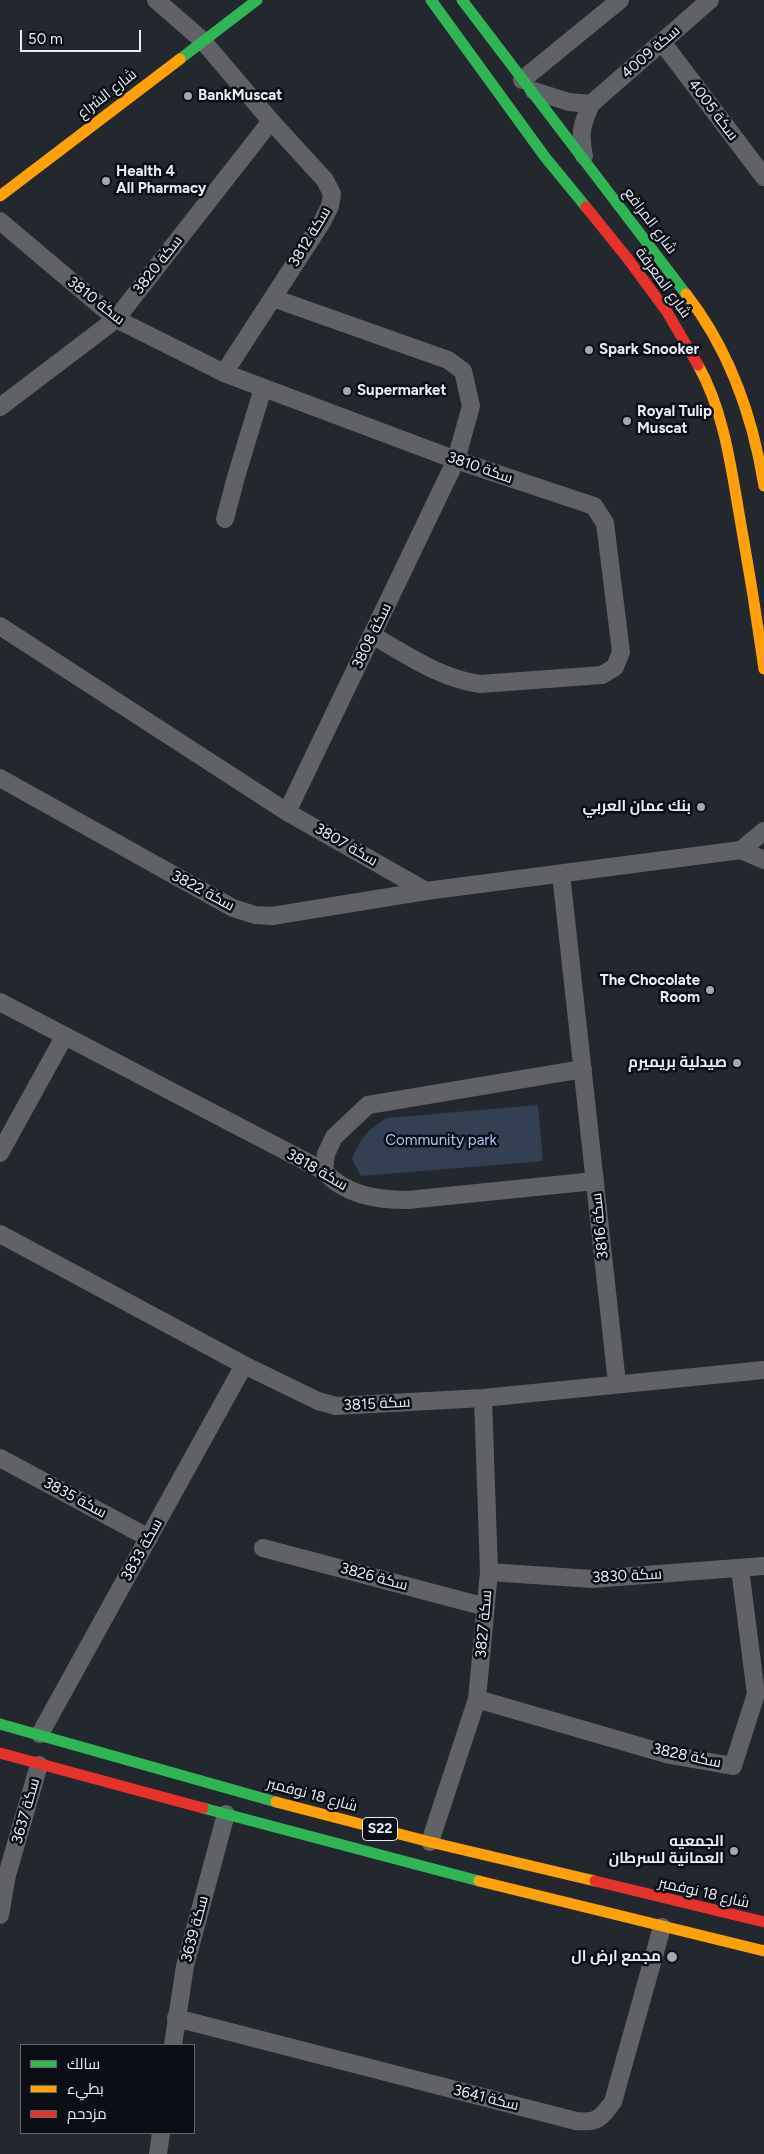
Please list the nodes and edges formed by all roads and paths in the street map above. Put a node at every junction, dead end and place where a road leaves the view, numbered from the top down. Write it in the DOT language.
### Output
graph roads {
  1 [pos="156,0"];
  2 [pos="257,0"];
  3 [pos="416,0"];
  4 [pos="431,0"];
  5 [pos="462,0"];
  6 [pos="620,0"];
  7 [pos="710,0"];
  8 [pos="446,20"];
  9 [pos="202,40"];
  10 [pos="662,42"];
  11 [pos="526,85"];
  12 [pos="591,104"];
  13 [pos="271,121"];
  14 [pos="585,160"];
  15 [pos="764,177"];
  16 [pos="0,196"];
  17 [pos="0,221"];
  18 [pos="273,298"];
  19 [pos="116,319"];
  20 [pos="224,373"];
  21 [pos="262,388"];
  22 [pos="0,407"];
  23 [pos="726,446"];
  24 [pos="456,460"];
  25 [pos="719,464"];
  26 [pos="764,486"];
  27 [pos="225,519"];
  28 [pos="759,602"];
  29 [pos="761,615"];
  30 [pos="0,626"];
  31 [pos="372,635"];
  32 [pos="764,668"];
  33 [pos="0,778"];
  34 [pos="287,812"];
  35 [pos="764,831"];
  36 [pos="741,850"];
  37 [pos="764,860"];
  38 [pos="562,874"];
  39 [pos="426,891"];
  40 [pos="0,1002"];
  41 [pos="64,1037"];
  42 [pos="583,1068"];
  43 [pos="0,1153"];
  44 [pos="324,1171"];
  45 [pos="595,1182"];
  46 [pos="0,1234"];
  47 [pos="244,1365"];
  48 [pos="764,1370"];
  49 [pos="617,1383"];
  50 [pos="483,1398"];
  51 [pos="0,1458"];
  52 [pos="149,1538"];
  53 [pos="263,1548"];
  54 [pos="764,1566"];
  55 [pos="740,1569"];
  56 [pos="489,1572"];
  57 [pos="486,1607"];
  58 [pos="477,1699"];
  59 [pos="0,1724"];
  60 [pos="40,1734"];
  61 [pos="0,1753"];
  62 [pos="39,1765"];
  63 [pos="226,1814"];
  64 [pos="430,1842"];
  65 [pos="0,1915"];
  66 [pos="764,1922"];
  67 [pos="662,1927"];
  68 [pos="764,1951"];
  69 [pos="176,2018"];
  70 [pos="173,2044"];
  71 [pos="161,2134"];
  72 [pos="158,2154"];
  1 -- 9 [label="street, سكة 3812"];
  2 -- 9 [label="main road, شارع الشراع"];
  3 -- 8 [label="main road"];
  4 -- 8 [label="main road"];
  5 -- 11 [label="main road, شارع المرافع"];
  6 -- 11 [label="street"];
  7 -- 10 [label="street, سكة 4009"];
  8 -- 23 [label="main road, شارع المعرفة"];
  9 -- 13 [label="street, سكة 3812"];
  9 -- 16 [label="main road, شارع الشراع"];
  10 -- 12 [label="street, سكة 4009"];
  10 -- 15 [label="street, سكة 4005"];
  11 -- 12 [label="street"];
  11 -- 14 [label="main road, شارع المرافع"];
  12 -- 14 [label="street, سكة 4009"];
  13 -- 18 [label="street, سكة 3812"];
  13 -- 19 [label="street, سكة 3820"];
  14 -- 26 [label="main road, شارع المرافع"];
  17 -- 19 [label="street, سكة 3810"];
  18 -- 20 [label="street, سكة 3812"];
  18 -- 24 [label="street, سكة 3808"];
  19 -- 20 [label="street, سكة 3810"];
  19 -- 22 [label="street, سكة 3820"];
  20 -- 21 [label="street, سكة 3810"];
  21 -- 24 [label="street, سكة 3810"];
  21 -- 27 [label="street"];
  23 -- 25 [label="main road"];
  23 -- 28 [label="main road, شارع المعرفة"];
  24 -- 31 [label="street, سكة 3808"];
  24 -- 31 [label="street, سكة 3810"];
  28 -- 29 [label="main road, شارع المعرفة"];
  29 -- 32 [label="main road, شارع المعرفة"];
  30 -- 34 [label="street, سكة 3807"];
  31 -- 34 [label="street, سكة 3808"];
  33 -- 39 [label="street, سكة 3822"];
  34 -- 39 [label="street, سكة 3807"];
  35 -- 36 [label="street"];
  36 -- 37 [label="street"];
  36 -- 38 [label="street"];
  38 -- 39 [label="street"];
  38 -- 42 [label="street, سكة 3816"];
  40 -- 41 [label="street, سكة 3818"];
  41 -- 43 [label="street"];
  41 -- 44 [label="street, سكة 3818"];
  42 -- 44 [label="street"];
  42 -- 45 [label="street, سكة 3816"];
  44 -- 45 [label="street, سكة 3818"];
  45 -- 49 [label="street, سكة 3816"];
  46 -- 47 [label="street, سكة 3815"];
  47 -- 50 [label="street, سكة 3815"];
  47 -- 52 [label="street, سكة 3833"];
  48 -- 49 [label="street, سكة 3815"];
  49 -- 50 [label="street, سكة 3815"];
  50 -- 56 [label="street, سكة 3827"];
  51 -- 52 [label="street, سكة 3835"];
  52 -- 60 [label="street, سكة 3833"];
  53 -- 57 [label="street, سكة 3826"];
  54 -- 55 [label="street, سكة 3830"];
  55 -- 56 [label="street, سكة 3830"];
  55 -- 58 [label="street, سكة 3828"];
  56 -- 57 [label="street, سكة 3827"];
  57 -- 58 [label="street, سكة 3827"];
  58 -- 64 [label="street, سكة 3827"];
  59 -- 60 [label="main road, شارع 18 نوفمبر / S22"];
  60 -- 64 [label="main road, شارع 18 نوفمبر / S22"];
  61 -- 62 [label="main road, S22"];
  62 -- 63 [label="main road, S22"];
  62 -- 65 [label="street, سكة 3637"];
  63 -- 67 [label="main road, S22"];
  63 -- 69 [label="street, سكة 3639"];
  64 -- 66 [label="main road, شارع 18 نوفمبر / S22"];
  67 -- 68 [label="main road, S22"];
  67 -- 69 [label="street, سكة 3641"];
  69 -- 70 [label="street, سكة 3639"];
  71 -- 72 [label="street"];
}
